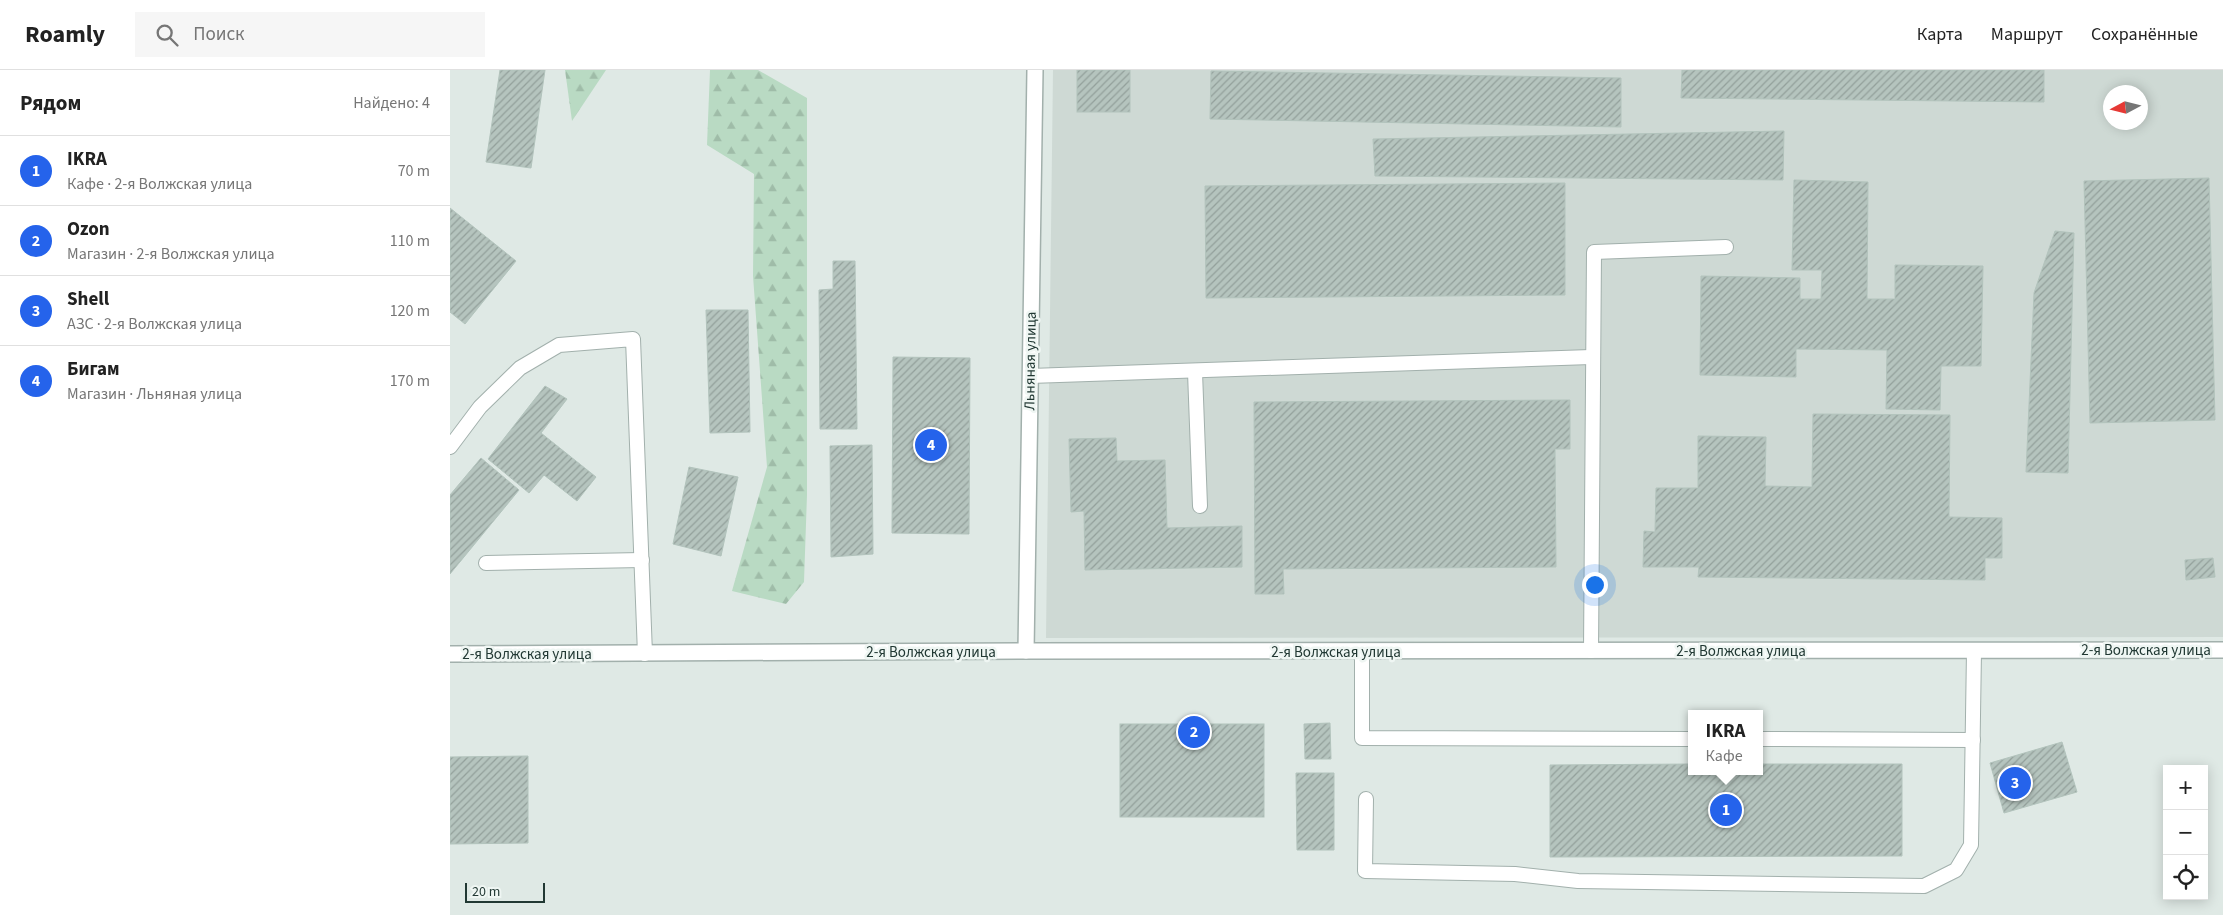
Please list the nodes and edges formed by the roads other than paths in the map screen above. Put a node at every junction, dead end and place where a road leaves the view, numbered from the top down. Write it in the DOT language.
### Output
graph roads {
  1 [pos="1035,70"];
  2 [pos="1726,247"];
  3 [pos="1591,357"];
  4 [pos="1195,372"];
  5 [pos="1030,376"];
  6 [pos="450,447"];
  7 [pos="1200,506"];
  8 [pos="642,560"];
  9 [pos="486,563"];
  10 [pos="2223,650"];
  11 [pos="1026,651"];
  12 [pos="1591,651"];
  13 [pos="1974,651"];
  14 [pos="1362,652"];
  15 [pos="450,654"];
  16 [pos="645,654"];
  17 [pos="1688,739"];
  18 [pos="1763,739"];
  19 [pos="1973,740"];
  20 [pos="1366,799"];
  1 -- 5 [label="street, Льняная улица"];
  2 -- 3 [label="lane"];
  3 -- 4 [label="lane"];
  3 -- 12 [label="lane"];
  4 -- 5 [label="lane"];
  4 -- 7 [label="lane"];
  5 -- 11 [label="street, Льняная улица"];
  6 -- 8 [label="lane"];
  8 -- 9 [label="lane"];
  8 -- 16 [label="lane"];
  10 -- 13 [label="street, 2-я Волжская улица"];
  11 -- 14 [label="street, 2-я Волжская улица"];
  11 -- 16 [label="street, 2-я Волжская улица"];
  12 -- 13 [label="street, 2-я Волжская улица"];
  12 -- 14 [label="street, 2-я Волжская улица"];
  13 -- 19 [label="lane"];
  14 -- 17 [label="lane"];
  15 -- 16 [label="street, 2-я Волжская улица"];
  18 -- 19 [label="lane"];
  19 -- 20 [label="lane"];
}
